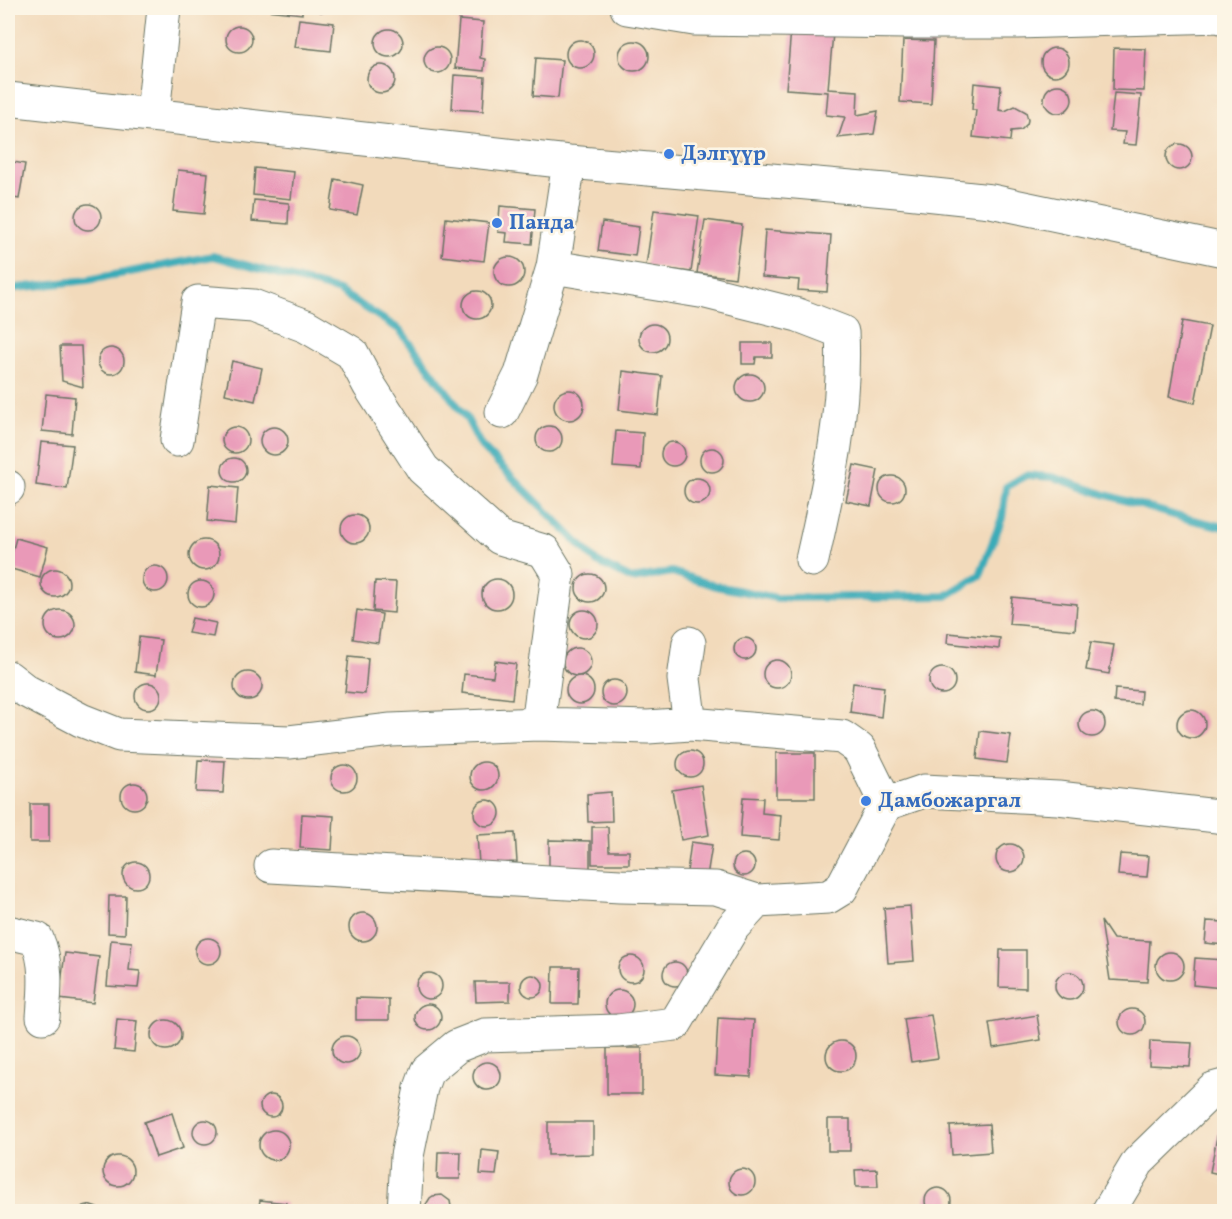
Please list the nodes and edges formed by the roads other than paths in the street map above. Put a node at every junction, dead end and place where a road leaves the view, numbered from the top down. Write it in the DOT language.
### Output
graph roads {
  1 [pos="165,8"];
  2 [pos="627,8"];
  3 [pos="1224,18"];
  4 [pos="8,99"];
  5 [pos="153,114"];
  6 [pos="569,162"];
  7 [pos="1224,250"];
  8 [pos="553,267"];
  9 [pos="502,412"];
  10 [pos="177,440"];
  11 [pos="812,560"];
  12 [pos="689,642"];
  13 [pos="8,677"];
  14 [pos="538,724"];
  15 [pos="690,724"];
  16 [pos="886,804"];
  17 [pos="1224,818"];
  18 [pos="271,866"];
  19 [pos="758,901"];
  20 [pos="8,932"];
  21 [pos="43,1017"];
  22 [pos="1224,1086"];
  23 [pos="404,1212"];
  24 [pos="1108,1212"];
  1 -- 5 [label="street"];
  2 -- 3 [label="street"];
  4 -- 5 [label="street"];
  5 -- 6 [label="street"];
  6 -- 7 [label="street"];
  6 -- 8 [label="street"];
  8 -- 9 [label="street"];
  8 -- 11 [label="street"];
  10 -- 14 [label="street"];
  12 -- 15 [label="street"];
  13 -- 14 [label="street"];
  14 -- 15 [label="street"];
  15 -- 16 [label="street"];
  16 -- 17 [label="street"];
  16 -- 19 [label="street"];
  18 -- 19 [label="street"];
  19 -- 23 [label="street"];
  20 -- 21 [label="street"];
  22 -- 24 [label="street"];
}
